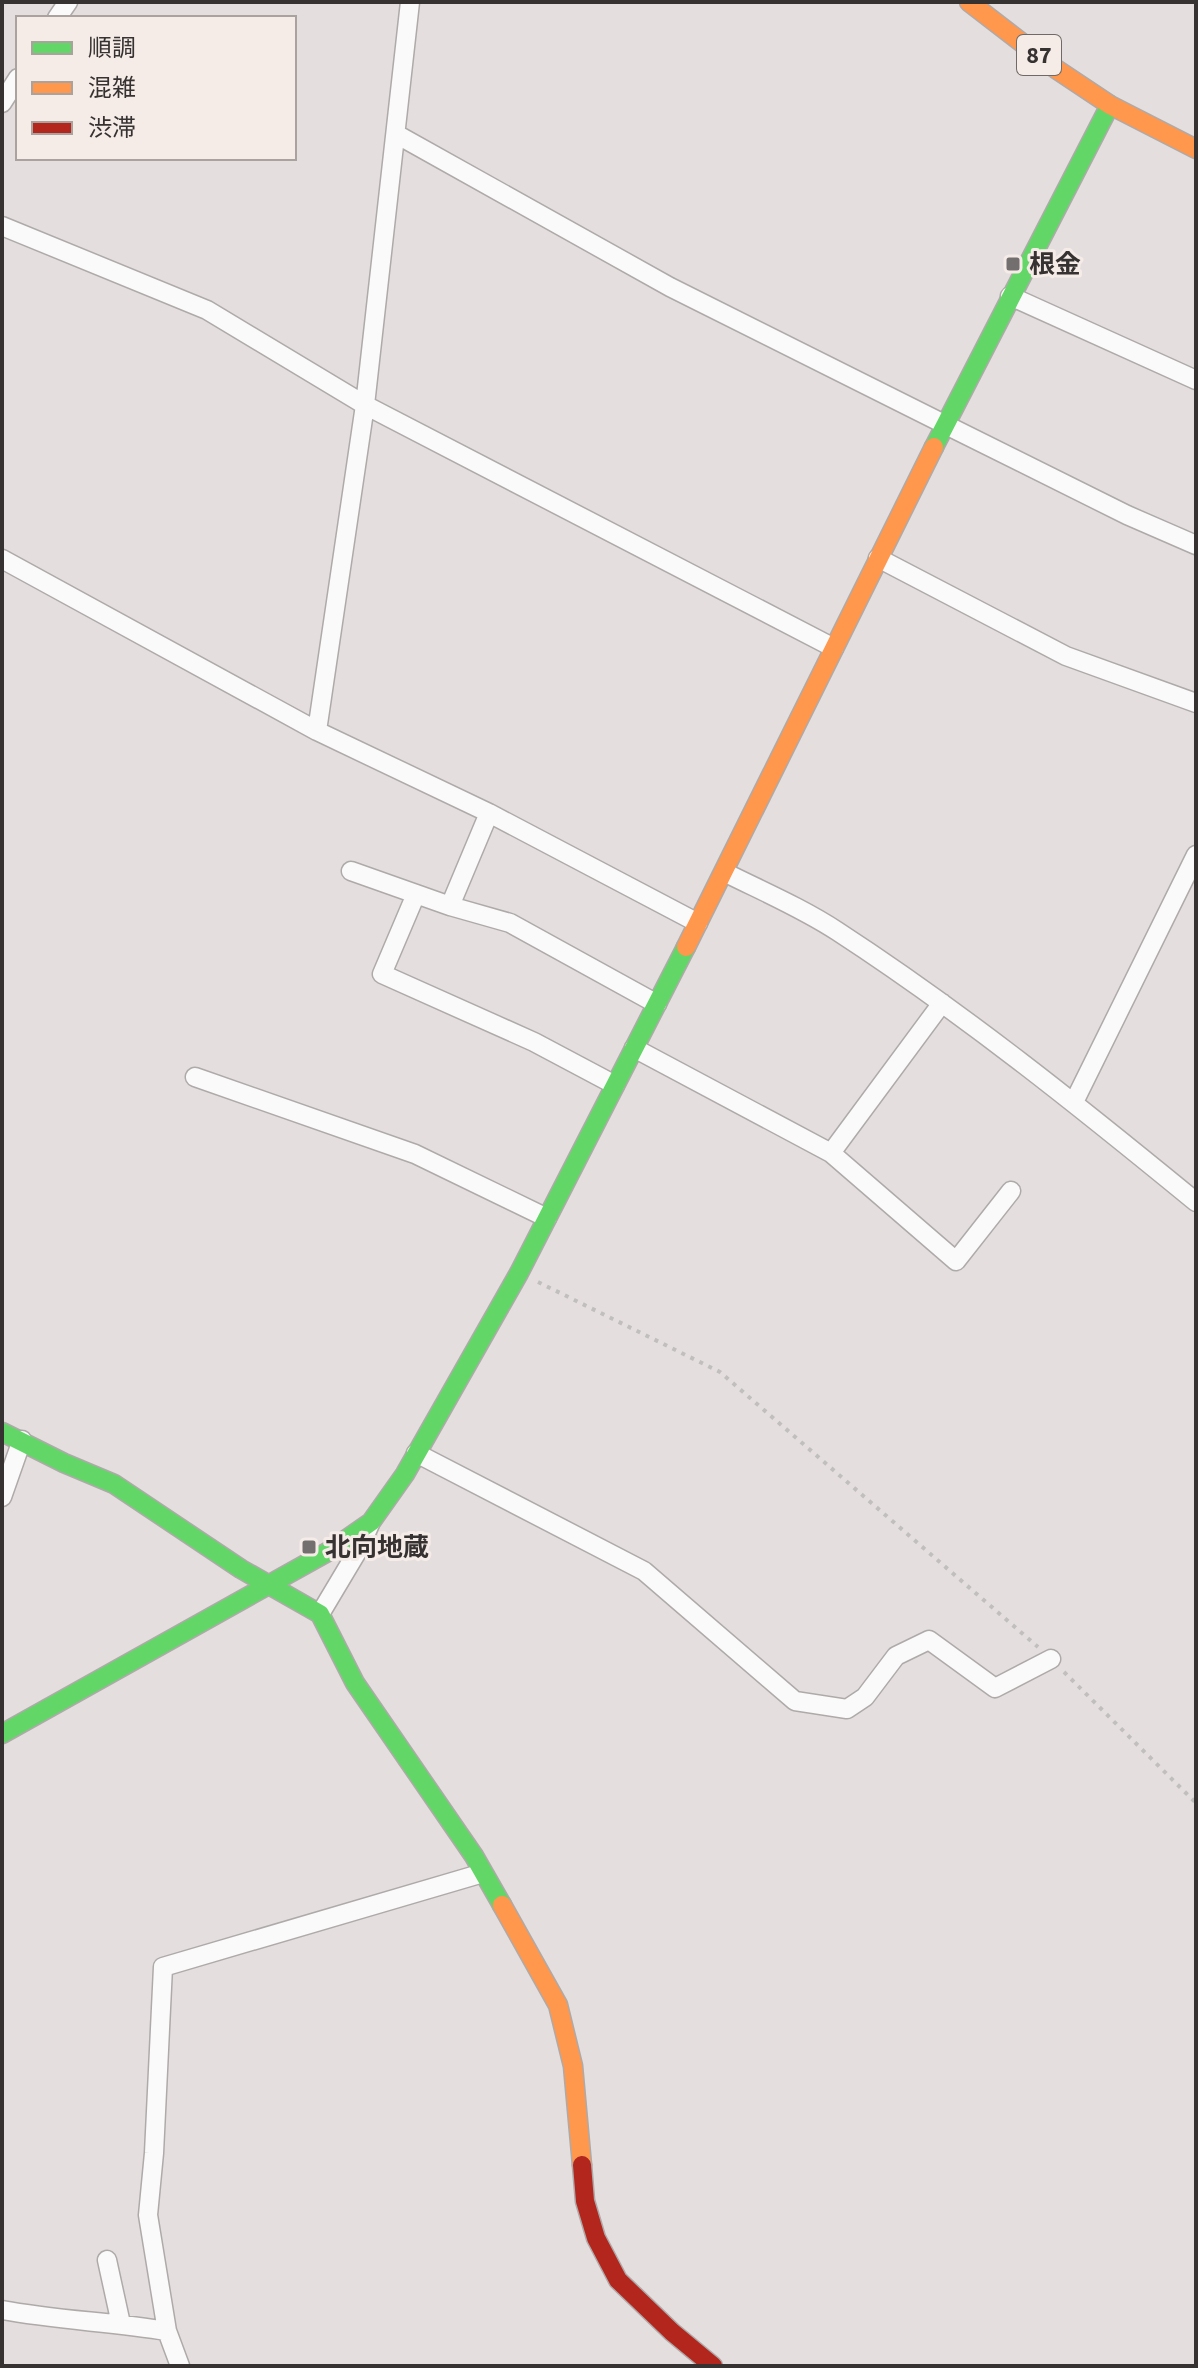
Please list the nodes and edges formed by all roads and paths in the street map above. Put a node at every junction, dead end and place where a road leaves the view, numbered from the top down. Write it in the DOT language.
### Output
graph roads {
  1 [pos="410,2"];
  2 [pos="969,2"];
  3 [pos="16,81"];
  4 [pos="2,103"];
  5 [pos="1110,105"];
  6 [pos="396,134"];
  7 [pos="1196,149"];
  8 [pos="2,226"];
  9 [pos="1010,296"];
  10 [pos="1196,380"];
  11 [pos="365,405"];
  12 [pos="946,425"];
  13 [pos="1196,545"];
  14 [pos="878,558"];
  15 [pos="2,559"];
  16 [pos="834,648"];
  17 [pos="1196,703"];
  18 [pos="317,731"];
  19 [pos="489,813"];
  20 [pos="1196,855"];
  21 [pos="351,871"];
  22 [pos="724,872"];
  23 [pos="416,894"];
  24 [pos="450,906"];
  25 [pos="698,923"];
  26 [pos="942,1003"];
  27 [pos="657,1004"];
  28 [pos="634,1048"];
  29 [pos="195,1077"];
  30 [pos="615,1085"];
  31 [pos="1074,1102"];
  32 [pos="831,1153"];
  33 [pos="1011,1191"];
  34 [pos="1196,1202"];
  35 [pos="547,1218"];
  36 [pos="519,1273"];
  37 [pos="2,1432"];
  38 [pos="22,1440"];
  39 [pos="416,1453"];
  40 [pos="2,1497"];
  41 [pos="371,1522"];
  42 [pos="268,1586"];
  43 [pos="320,1614"];
  44 [pos="1051,1659"];
  45 [pos="2,1734"];
  46 [pos="1196,1803"];
  47 [pos="483,1873"];
  48 [pos="107,2260"];
  49 [pos="2,2310"];
  50 [pos="121,2324"];
  51 [pos="167,2331"];
  52 [pos="180,2366"];
  53 [pos="713,2366"];
  1 -- 6 [label="street"];
  2 -- 5 [label="street, 87"];
  3 -- 4 [label="street"];
  5 -- 7 [label="street, 87"];
  5 -- 9 [label="street"];
  6 -- 11 [label="street"];
  6 -- 12 [label="street"];
  8 -- 11 [label="street"];
  9 -- 10 [label="street"];
  9 -- 12 [label="street"];
  11 -- 16 [label="street"];
  11 -- 18 [label="street"];
  12 -- 13 [label="street"];
  12 -- 14 [label="street"];
  14 -- 16 [label="street"];
  14 -- 17 [label="street"];
  15 -- 18 [label="street"];
  16 -- 22 [label="street"];
  18 -- 19 [label="street"];
  19 -- 24 [label="street"];
  19 -- 25 [label="street"];
  20 -- 31 [label="street"];
  21 -- 23 [label="street"];
  22 -- 25 [label="street"];
  22 -- 26 [label="street"];
  23 -- 24 [label="street"];
  23 -- 30 [label="street"];
  24 -- 27 [label="street"];
  25 -- 27 [label="street"];
  26 -- 31 [label="street"];
  26 -- 32 [label="street"];
  27 -- 28 [label="street"];
  28 -- 30 [label="street"];
  28 -- 32 [label="street"];
  29 -- 35 [label="street"];
  30 -- 35 [label="street"];
  31 -- 34 [label="street"];
  32 -- 33 [label="street"];
  35 -- 36 [label="street"];
  36 -- 39 [label="street"];
  36 -- 44 [label="path"];
  37 -- 38 [label="street"];
  38 -- 40 [label="street"];
  38 -- 42 [label="street"];
  39 -- 41 [label="street"];
  39 -- 44 [label="street"];
  41 -- 42 [label="street"];
  41 -- 43 [label="street"];
  42 -- 43 [label="street"];
  42 -- 45 [label="street"];
  43 -- 47 [label="street"];
  44 -- 46 [label="path"];
  47 -- 51 [label="street"];
  47 -- 53 [label="street"];
  48 -- 50 [label="street"];
  49 -- 50 [label="street"];
  50 -- 51 [label="street"];
  51 -- 52 [label="street"];
}
